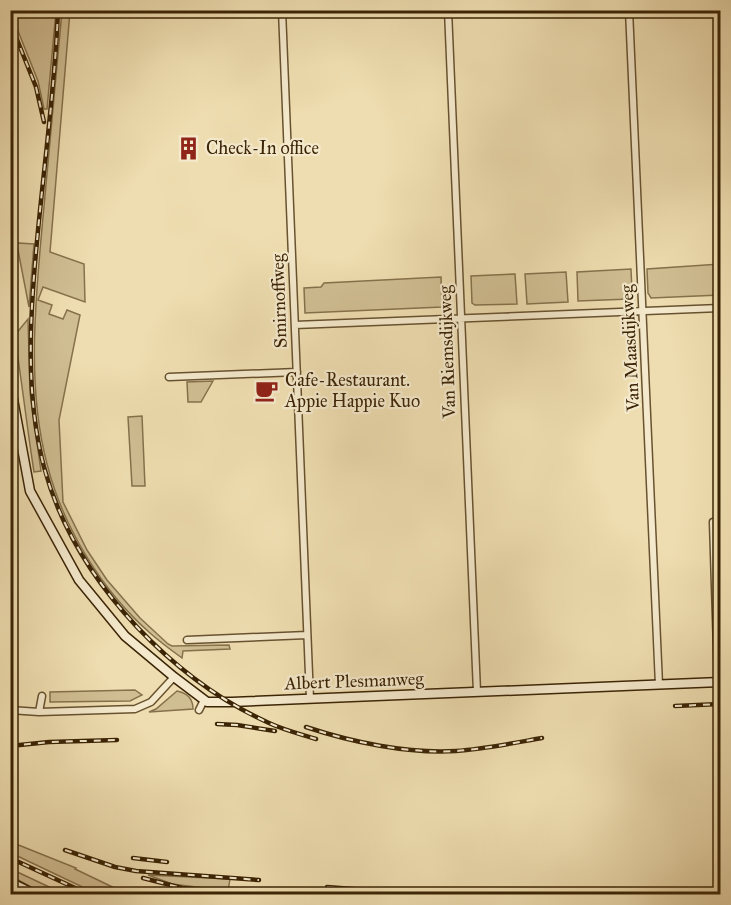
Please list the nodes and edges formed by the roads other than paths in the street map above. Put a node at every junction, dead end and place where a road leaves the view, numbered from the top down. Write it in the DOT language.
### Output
graph roads {
  1 [pos="282,10"];
  2 [pos="448,10"];
  3 [pos="629,10"];
  4 [pos="720,308"];
  5 [pos="643,311"];
  6 [pos="461,319"];
  7 [pos="295,325"];
  8 [pos="297,372"];
  9 [pos="169,377"];
  10 [pos="10,383"];
  11 [pos="720,521"];
  12 [pos="308,635"];
  13 [pos="187,640"];
  14 [pos="174,677"];
  15 [pos="719,682"];
  16 [pos="659,685"];
  17 [pos="477,692"];
  18 [pos="42,696"];
  19 [pos="204,699"];
  20 [pos="310,699"];
  21 [pos="10,710"];
  22 [pos="199,710"];
  23 [pos="39,712"];
  24 [pos="10,882"];
  25 [pos="34,894"];
  1 -- 7 [label="street, Smirnoffweg"];
  2 -- 6 [label="street, Van Riemsdijkweg"];
  3 -- 5 [label="street, Van Maasdijkweg"];
  4 -- 5 [label="street"];
  5 -- 6 [label="street"];
  5 -- 16 [label="street, Van Maasdijkweg"];
  6 -- 7 [label="street"];
  6 -- 17 [label="street, Van Riemsdijkweg"];
  7 -- 8 [label="street, Smirnoffweg"];
  8 -- 9 [label="street"];
  8 -- 12 [label="street, Smirnoffweg"];
  10 -- 14 [label="street, Albert Plesmanweg"];
  11 -- 15 [label="street"];
  12 -- 13 [label="street"];
  12 -- 20 [label="street, Smirnoffweg"];
  14 -- 19 [label="street, Albert Plesmanweg"];
  14 -- 23 [label="street"];
  15 -- 16 [label="street, Albert Plesmanweg"];
  16 -- 17 [label="street, Albert Plesmanweg"];
  17 -- 20 [label="street, Albert Plesmanweg"];
  18 -- 23 [label="street"];
  19 -- 20 [label="street, Albert Plesmanweg"];
  19 -- 22 [label="street"];
  21 -- 23 [label="street"];
  24 -- 25 [label="street"];
}
